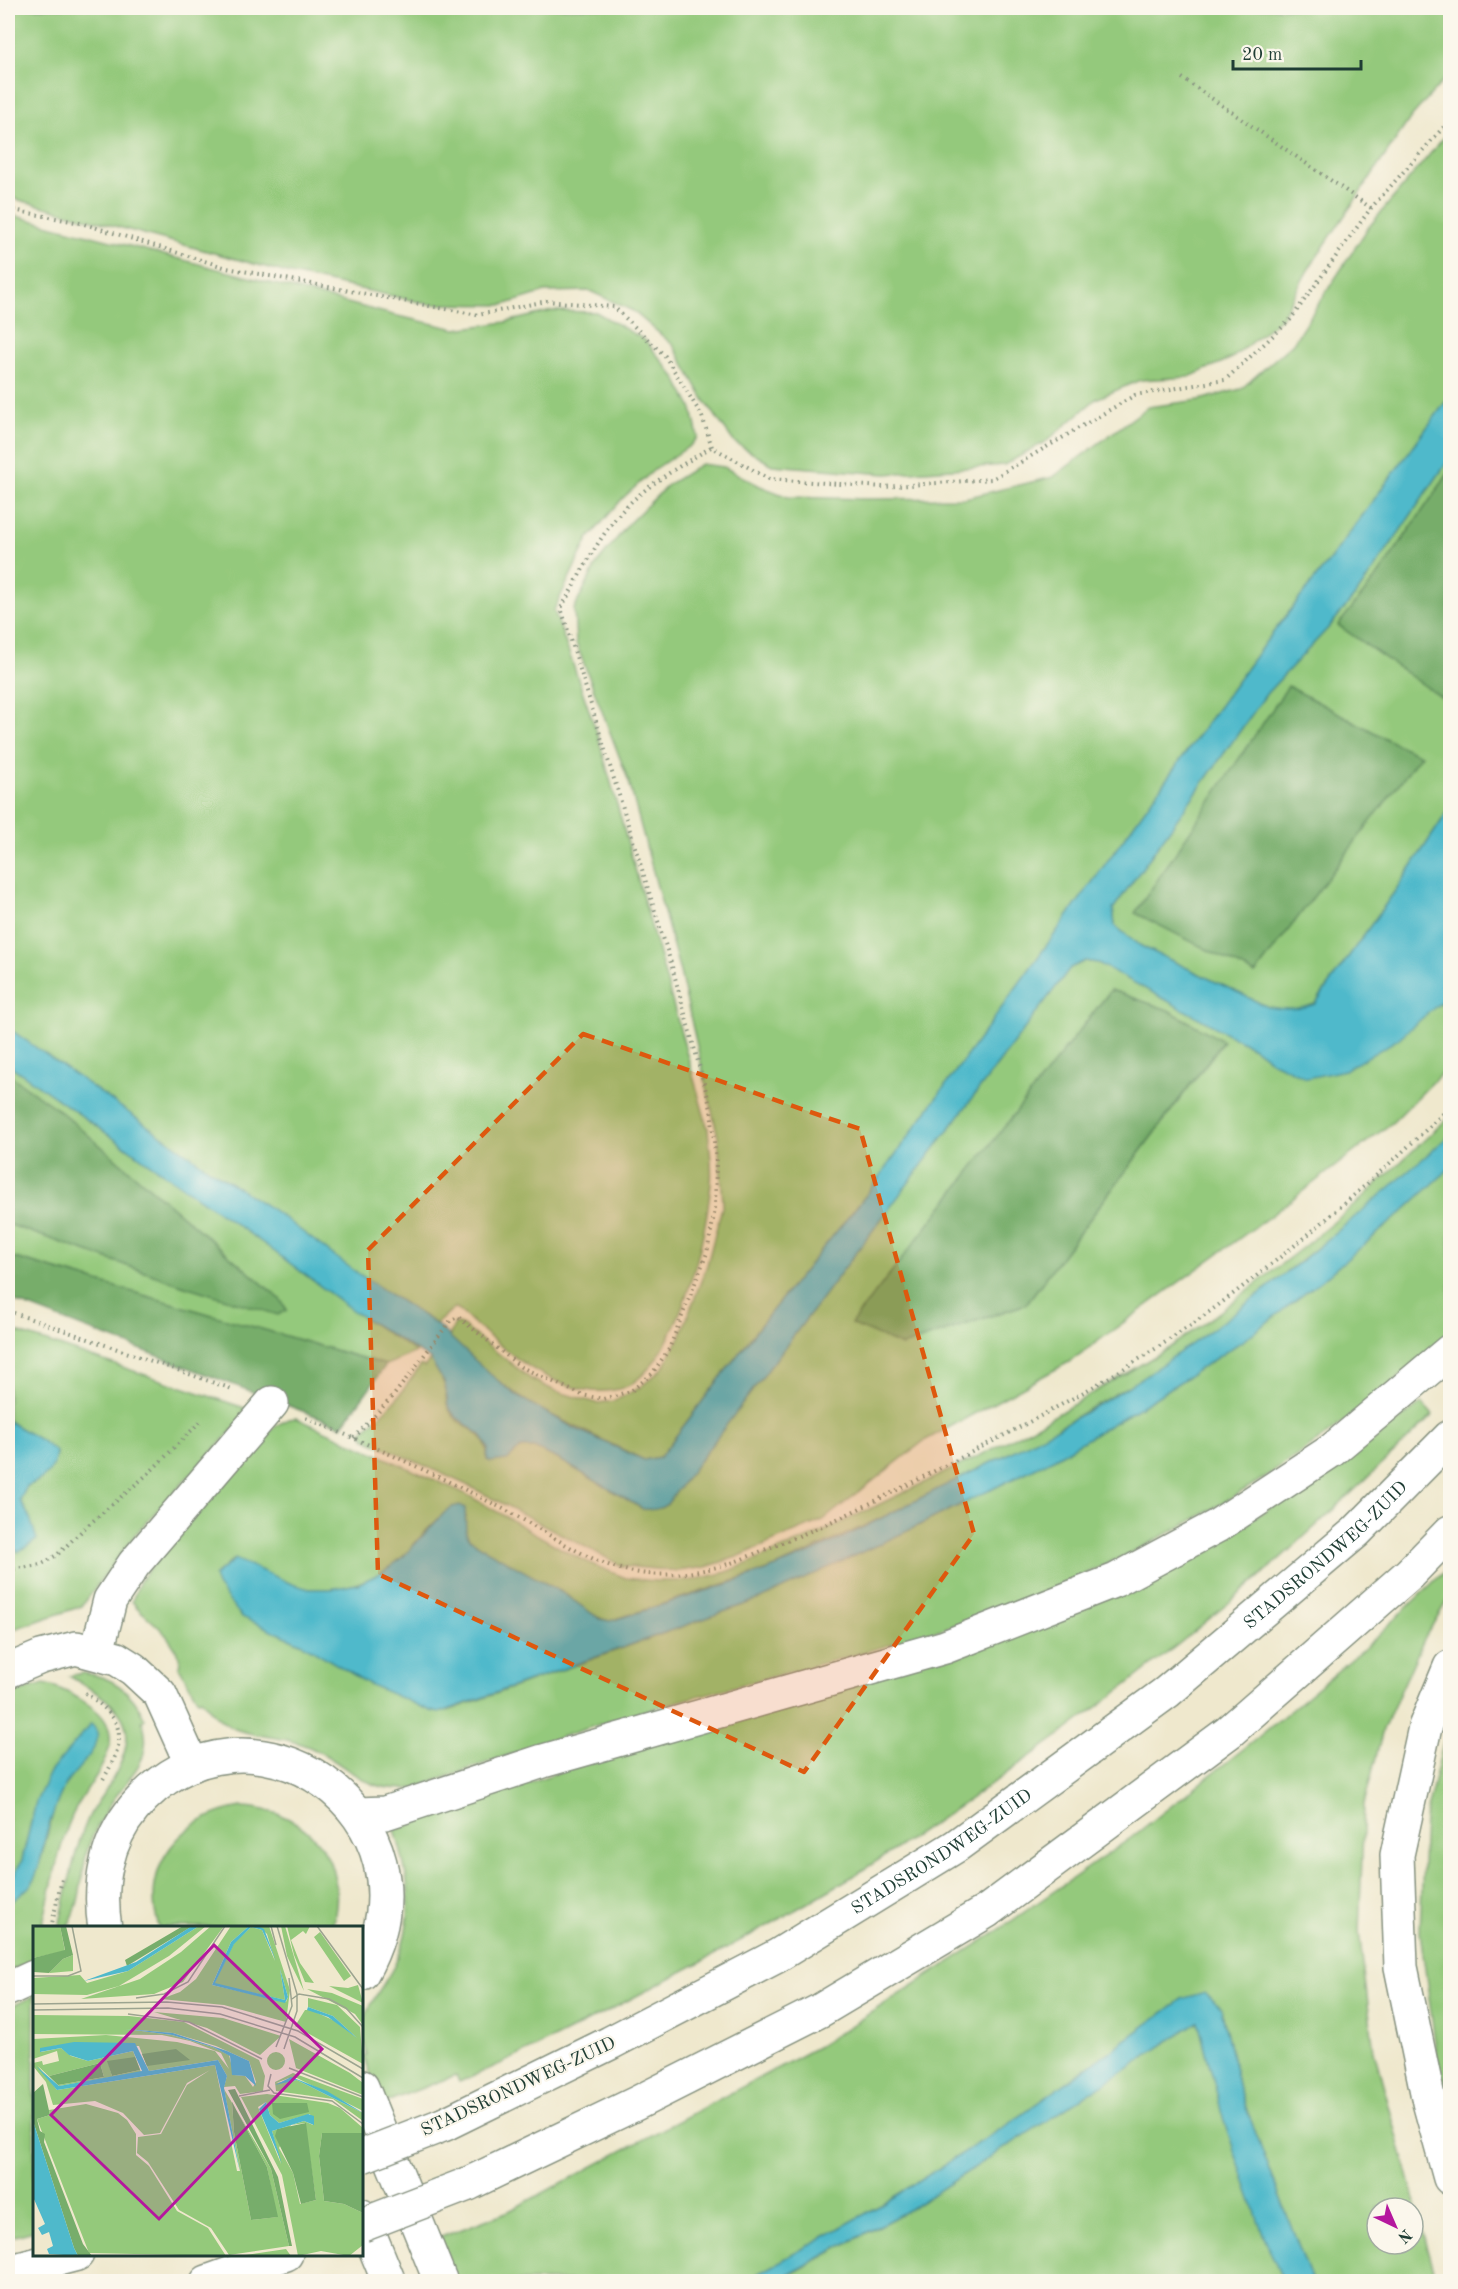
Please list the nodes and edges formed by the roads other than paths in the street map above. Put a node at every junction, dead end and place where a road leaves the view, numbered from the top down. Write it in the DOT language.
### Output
graph roads {
  1 [pos="1450,1351"];
  2 [pos="272,1403"];
  3 [pos="1450,1437"];
  4 [pos="1450,1532"];
  5 [pos="97,1652"];
  6 [pos="1450,1667"];
  7 [pos="8,1671"];
  8 [pos="192,1765"];
  9 [pos="358,1814"];
  10 [pos="105,1926"];
  11 [pos="363,1971"];
  12 [pos="33,1977"];
  13 [pos="8,1989"];
  14 [pos="363,2089"];
  15 [pos="363,2156"];
  16 [pos="1450,2178"];
  17 [pos="363,2218"];
  18 [pos="363,2225"];
  19 [pos="69,2256"];
  20 [pos="280,2256"];
  21 [pos="8,2272"];
  22 [pos="207,2282"];
  23 [pos="389,2282"];
  24 [pos="441,2282"];
  1 -- 9 [label="main road"];
  2 -- 5 [label="main road"];
  3 -- 15 [label="main road, STADSRONDWEG-ZUID, bridge"];
  4 -- 18 [label="main road, bridge"];
  5 -- 7 [label="main road"];
  5 -- 8 [label="main road"];
  6 -- 16 [label="main road"];
  8 -- 9 [label="main road"];
  8 -- 10 [label="main road"];
  9 -- 11 [label="main road"];
  12 -- 13 [label="main road"];
  14 -- 24 [label="main road"];
  17 -- 23 [label="main road"];
  19 -- 21 [label="main road"];
  20 -- 22 [label="main road"];
}
